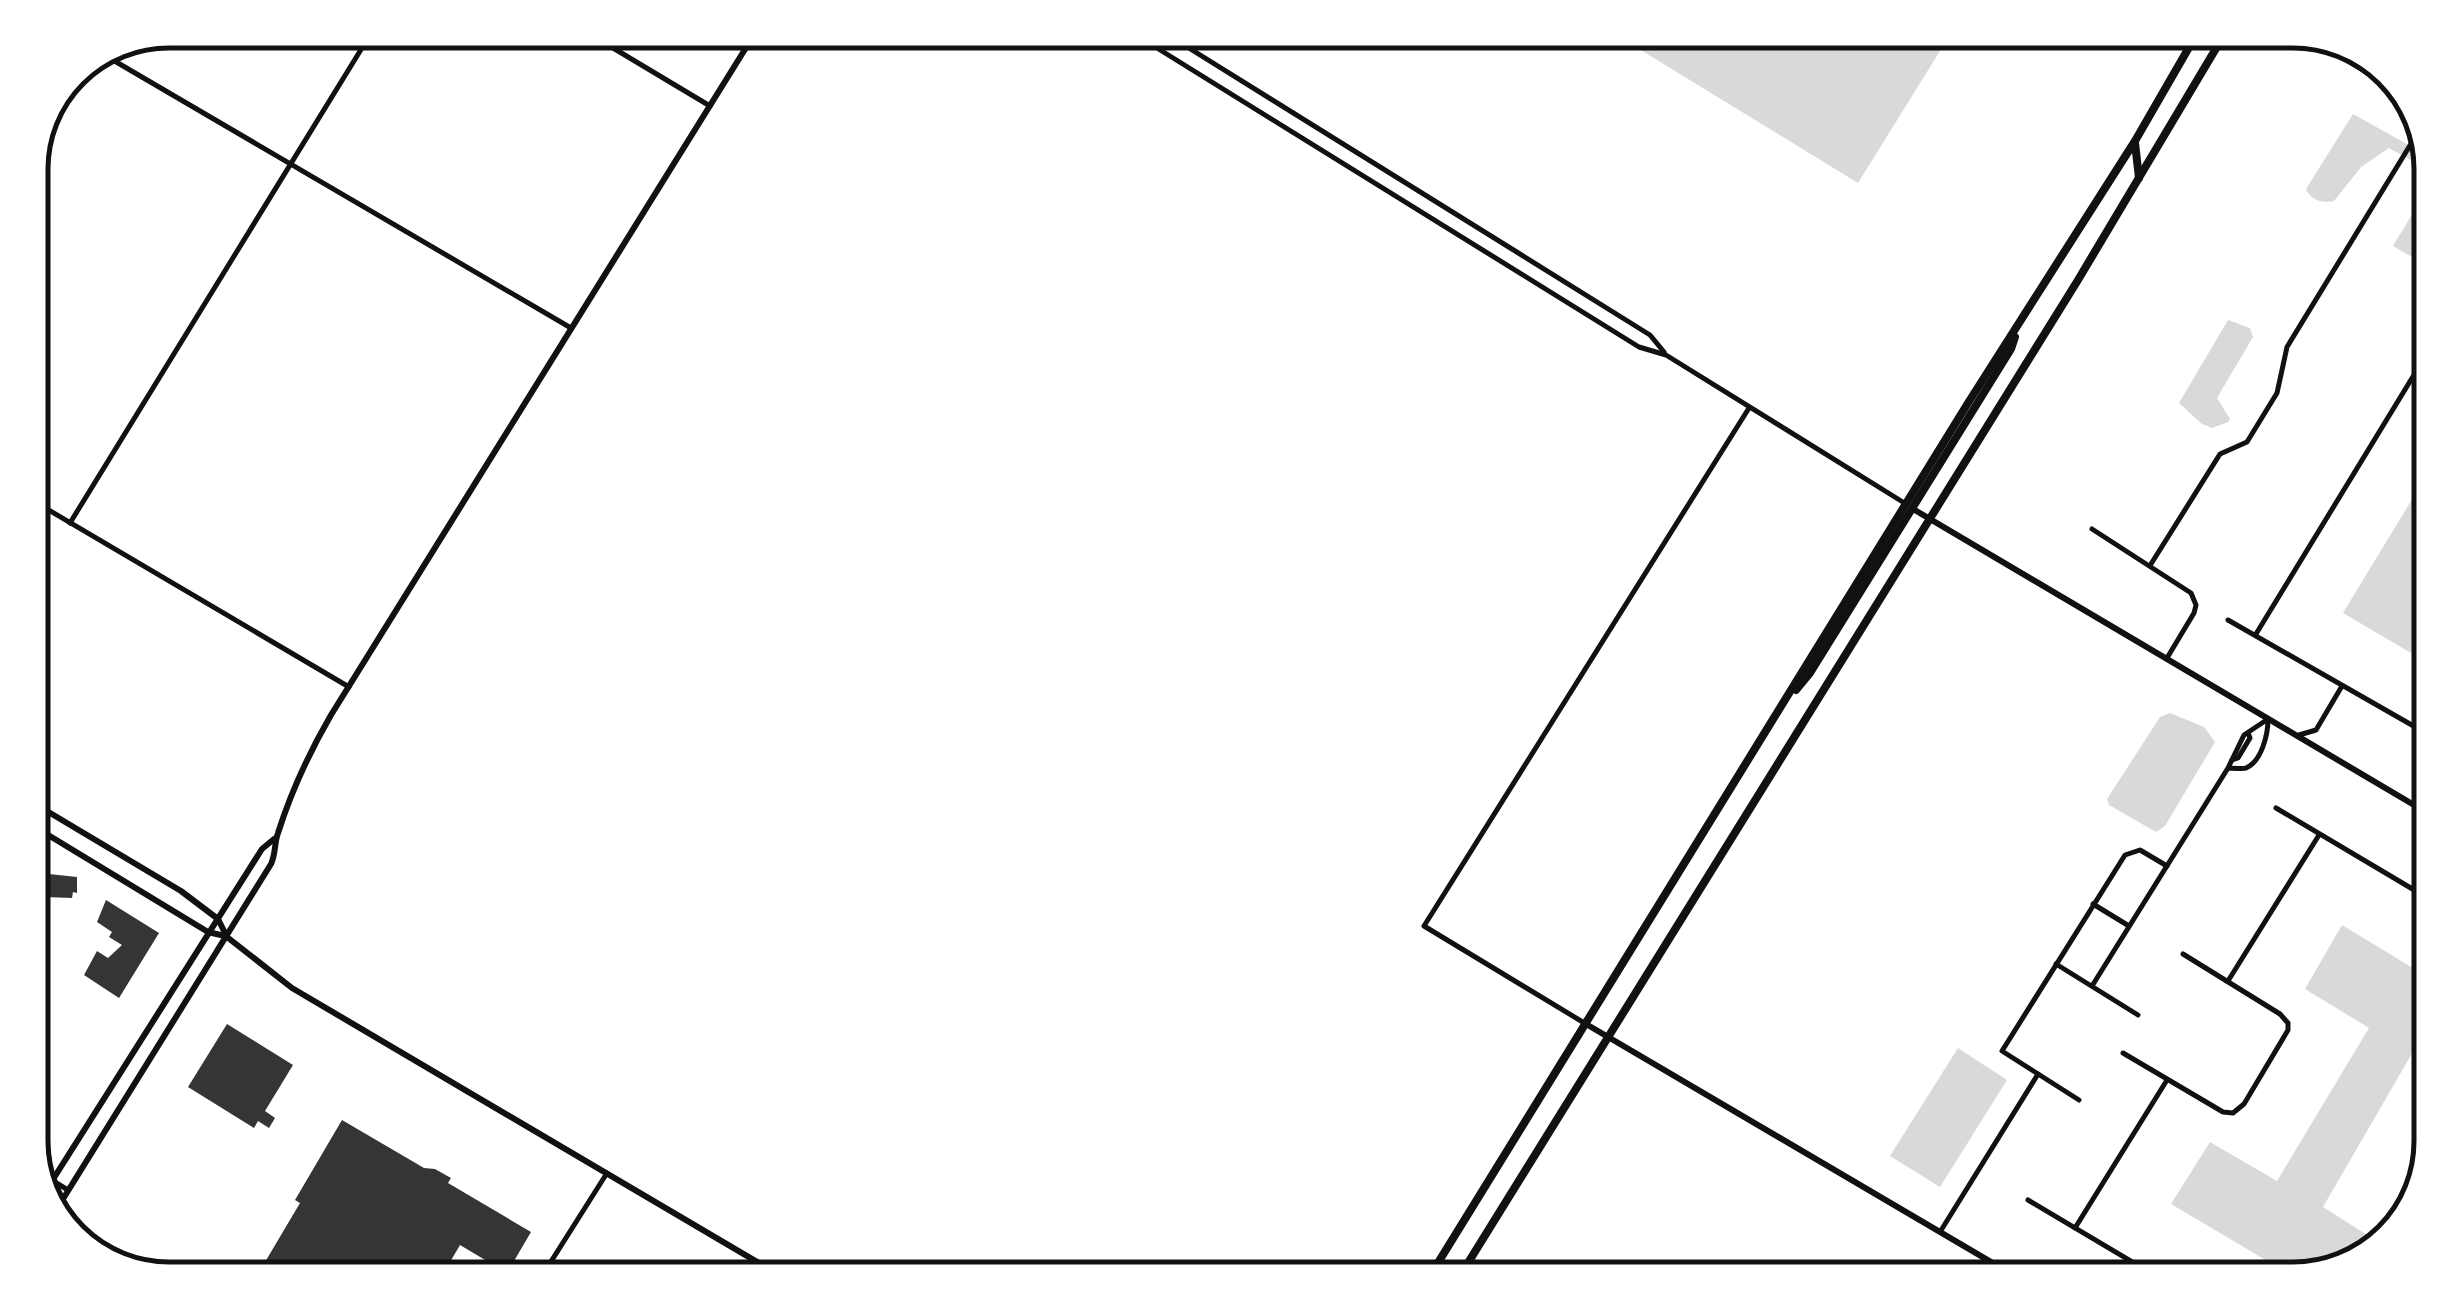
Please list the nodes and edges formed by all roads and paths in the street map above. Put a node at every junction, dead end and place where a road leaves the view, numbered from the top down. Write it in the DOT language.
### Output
graph roads {
  1 [pos="362,48"];
  2 [pos="613,48"];
  3 [pos="746,48"];
  4 [pos="1157,48"];
  5 [pos="1189,48"];
  6 [pos="2189,48"];
  7 [pos="2217,48"];
  8 [pos="114,61"];
  9 [pos="710,106"];
  10 [pos="2135,142"];
  11 [pos="2411,144"];
  12 [pos="290,164"];
  13 [pos="2139,178"];
  14 [pos="571,328"];
  15 [pos="1666,355"];
  16 [pos="2413,377"];
  17 [pos="1749,408"];
  18 [pos="1909,506"];
  19 [pos="48,509"];
  20 [pos="1930,519"];
  21 [pos="70,522"];
  22 [pos="2092,529"];
  23 [pos="2151,564"];
  24 [pos="2228,620"];
  25 [pos="2256,634"];
  26 [pos="2166,658"];
  27 [pos="2343,685"];
  28 [pos="348,687"];
  29 [pos="2268,719"];
  30 [pos="2413,726"];
  31 [pos="2248,733"];
  32 [pos="2296,736"];
  33 [pos="2243,749"];
  34 [pos="2256,756"];
  35 [pos="2232,760"];
  36 [pos="2228,768"];
  37 [pos="2413,805"];
  38 [pos="2276,808"];
  39 [pos="48,812"];
  40 [pos="48,835"];
  41 [pos="2319,835"];
  42 [pos="276,838"];
  43 [pos="2167,866"];
  44 [pos="2413,890"];
  45 [pos="2094,904"];
  46 [pos="218,919"];
  47 [pos="2130,927"];
  48 [pos="208,932"];
  49 [pos="227,936"];
  50 [pos="2183,954"];
  51 [pos="2056,964"];
  52 [pos="2228,981"];
  53 [pos="2092,986"];
  54 [pos="2138,1015"];
  55 [pos="1586,1024"];
  56 [pos="1608,1038"];
  57 [pos="2123,1053"];
  58 [pos="2038,1074"];
  59 [pos="2167,1080"];
  60 [pos="2079,1100"];
  61 [pos="606,1173"];
  62 [pos="54,1177"];
  63 [pos="55,1182"];
  64 [pos="68,1190"];
  65 [pos="63,1198"];
  66 [pos="2028,1200"];
  67 [pos="2075,1228"];
  68 [pos="1940,1232"];
  69 [pos="551,1262"];
  70 [pos="757,1262"];
  71 [pos="1439,1262"];
  72 [pos="1469,1262"];
  73 [pos="1991,1262"];
  74 [pos="2133,1262"];
  1 -- 12 [label="street"];
  2 -- 9 [label="street"];
  3 -- 9 [label="street"];
  4 -- 15 [label="street"];
  5 -- 15 [label="street"];
  6 -- 10 [label="main road"];
  7 -- 13 [label="main road"];
  8 -- 12 [label="street"];
  9 -- 14 [label="street"];
  10 -- 13 [label="main road"];
  10 -- 18 [label="main road"];
  11 -- 23 [label="street"];
  12 -- 14 [label="street"];
  12 -- 21 [label="street"];
  13 -- 20 [label="main road"];
  14 -- 28 [label="street"];
  15 -- 17 [label="street"];
  16 -- 25 [label="street"];
  17 -- 18 [label="street"];
  17 -- 55 [label="street"];
  18 -- 20 [label="street"];
  18 -- 55 [label="main road"];
  19 -- 21 [label="street"];
  20 -- 26 [label="street"];
  20 -- 56 [label="main road"];
  21 -- 28 [label="street"];
  22 -- 23 [label="street"];
  23 -- 26 [label="street"];
  24 -- 25 [label="street"];
  25 -- 27 [label="street"];
  26 -- 29 [label="street"];
  27 -- 30 [label="street"];
  27 -- 32 [label="street"];
  28 -- 42 [label="street"];
  29 -- 31 [label="street"];
  29 -- 32 [label="street"];
  29 -- 34 [label="street"];
  31 -- 33 [label="street"];
  31 -- 35 [label="street"];
  32 -- 37 [label="street"];
  33 -- 34 [label="street"];
  33 -- 35 [label="street"];
  34 -- 36 [label="street"];
  35 -- 36 [label="street"];
  36 -- 43 [label="street"];
  38 -- 41 [label="street"];
  39 -- 46 [label="street"];
  40 -- 48 [label="street"];
  41 -- 44 [label="street"];
  41 -- 52 [label="street"];
  42 -- 46 [label="street"];
  42 -- 49 [label="street"];
  43 -- 45 [label="street"];
  43 -- 47 [label="street"];
  45 -- 47 [label="street"];
  45 -- 51 [label="street"];
  46 -- 48 [label="street"];
  46 -- 49 [label="street"];
  47 -- 53 [label="street"];
  48 -- 49 [label="street"];
  48 -- 62 [label="street"];
  49 -- 61 [label="street"];
  49 -- 64 [label="street"];
  50 -- 52 [label="street"];
  51 -- 53 [label="street"];
  51 -- 58 [label="street"];
  52 -- 59 [label="street"];
  53 -- 54 [label="street"];
  55 -- 56 [label="street"];
  55 -- 71 [label="main road"];
  56 -- 68 [label="street"];
  56 -- 72 [label="main road"];
  57 -- 59 [label="street"];
  58 -- 60 [label="street"];
  58 -- 68 [label="street"];
  59 -- 67 [label="street"];
  61 -- 69 [label="street"];
  61 -- 70 [label="street"];
  63 -- 64 [label="street"];
  64 -- 65 [label="street"];
  66 -- 67 [label="street"];
  67 -- 74 [label="street"];
  68 -- 73 [label="street"];
}
